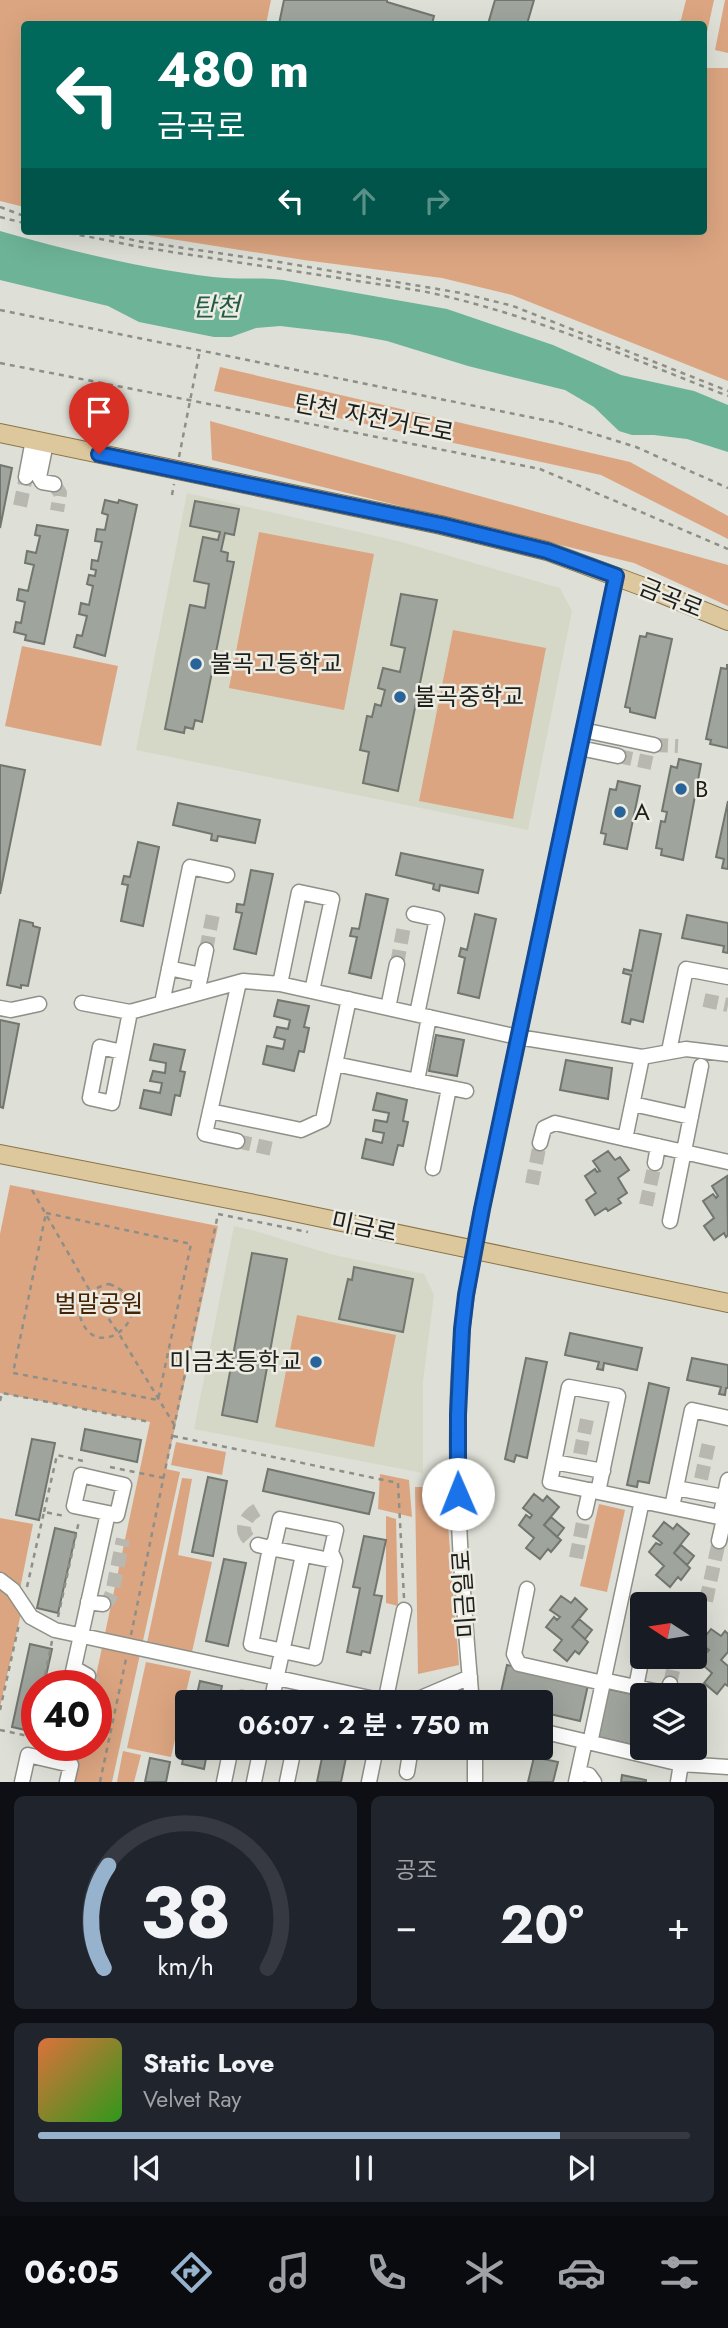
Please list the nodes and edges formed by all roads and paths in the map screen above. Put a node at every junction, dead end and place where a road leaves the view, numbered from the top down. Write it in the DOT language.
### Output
graph roads {
  1 [pos="0,207"];
  2 [pos="21,215"];
  3 [pos="0,217"];
  4 [pos="21,222"];
  5 [pos="80,235"];
  6 [pos="109,235"];
  7 [pos="0,310"];
  8 [pos="200,350"];
  9 [pos="0,363"];
  10 [pos="728,391"];
  11 [pos="728,396"];
  12 [pos="0,433"];
  13 [pos="39,441"];
  14 [pos="177,468"];
  15 [pos="26,477"];
  16 [pos="175,481"];
  17 [pos="54,484"];
  18 [pos="728,488"];
  19 [pos="172,495"];
  20 [pos="728,549"];
  21 [pos="616,576"];
  22 [pos="728,621"];
  23 [pos="583,730"];
  24 [pos="654,745"];
  25 [pos="580,748"];
  26 [pos="618,756"];
  27 [pos="227,875"];
  28 [pos="414,914"];
  29 [pos="206,950"];
  30 [pos="397,964"];
  31 [pos="169,968"];
  32 [pos="201,975"];
  33 [pos="728,977"];
  34 [pos="239,982"];
  35 [pos="280,984"];
  36 [pos="312,991"];
  37 [pos="197,993"];
  38 [pos="349,999"];
  39 [pos="82,1003"];
  40 [pos="162,1003"];
  41 [pos="39,1004"];
  42 [pos="0,1008"];
  43 [pos="388,1008"];
  44 [pos="130,1012"];
  45 [pos="423,1016"];
  46 [pos="518,1037"];
  47 [pos="669,1051"];
  48 [pos="122,1052"];
  49 [pos="728,1054"];
  50 [pos="642,1057"];
  51 [pos="335,1064"];
  52 [pos="701,1066"];
  53 [pos="417,1081"];
  54 [pos="449,1088"];
  55 [pos="466,1091"];
  56 [pos="632,1104"];
  57 [pos="210,1111"];
  58 [pos="691,1117"];
  59 [pos="625,1139"];
  60 [pos="237,1141"];
  61 [pos="540,1143"];
  62 [pos="658,1146"];
  63 [pos="684,1152"];
  64 [pos="0,1154"];
  65 [pos="728,1162"];
  66 [pos="655,1163"];
  67 [pos="433,1168"];
  68 [pos="32,1190"];
  69 [pos="46,1213"];
  70 [pos="670,1221"];
  71 [pos="312,1233"];
  72 [pos="474,1250"];
  73 [pos="90,1291"];
  74 [pos="728,1303"];
  75 [pos="119,1334"];
  76 [pos="158,1400"];
  77 [pos="0,1401"];
  78 [pos="728,1418"];
  79 [pos="150,1422"];
  80 [pos="175,1426"];
  81 [pos="554,1462"];
  82 [pos="603,1471"];
  83 [pos="728,1480"];
  84 [pos="676,1488"];
  85 [pos="594,1491"];
  86 [pos="724,1497"];
  87 [pos="642,1501"];
  88 [pos="672,1507"];
  89 [pos="585,1512"];
  90 [pos="108,1513"];
  91 [pos="68,1517"];
  92 [pos="80,1519"];
  93 [pos="724,1519"];
  94 [pos="719,1541"];
  95 [pos="264,1547"];
  96 [pos="303,1555"];
  97 [pos="335,1561"];
  98 [pos="0,1580"];
  99 [pos="527,1589"];
  100 [pos="25,1597"];
  101 [pos="88,1602"];
  102 [pos="103,1604"];
  103 [pos="404,1610"];
  104 [pos="19,1622"];
  105 [pos="55,1630"];
  106 [pos="81,1636"];
  107 [pos="128,1646"];
  108 [pos="282,1651"];
  109 [pos="74,1668"];
  110 [pos="46,1670"];
  111 [pos="78,1670"];
  112 [pos="470,1676"];
  113 [pos="277,1677"];
  114 [pos="603,1682"];
  115 [pos="630,1686"];
  116 [pos="274,1690"];
  117 [pos="335,1690"];
  118 [pos="390,1690"];
  119 [pos="438,1690"];
  120 [pos="471,1690"];
  121 [pos="0,1710"];
  122 [pos="0,1730"];
  123 [pos="21,1734"];
  124 [pos="553,1734"];
  125 [pos="588,1742"];
  126 [pos="229,1760"];
  127 [pos="259,1760"];
  128 [pos="292,1760"];
  129 [pos="374,1760"];
  130 [pos="409,1760"];
  131 [pos="475,1760"];
  132 [pos="27,1761"];
  133 [pos="53,1761"];
  134 [pos="681,1764"];
  135 [pos="728,1767"];
  136 [pos="407,1772"];
  137 [pos="577,1778"];
  138 [pos="22,1782"];
  139 [pos="67,1782"];
  140 [pos="100,1782"];
  141 [pos="224,1782"];
  142 [pos="254,1782"];
  143 [pos="287,1782"];
  144 [pos="369,1782"];
  145 [pos="475,1782"];
  146 [pos="594,1782"];
  147 [pos="678,1782"];
  1 -- 2 [label="path"];
  3 -- 4 [label="path"];
  5 -- 11 [label="path"];
  6 -- 10 [label="path"];
  7 -- 8 [label="path"];
  8 -- 14 [label="path"];
  8 -- 18 [label="path"];
  9 -- 20 [label="path, 탄천 자전거도로"];
  12 -- 13 [label="main road, 금곡로"];
  13 -- 15 [label="street"];
  13 -- 17 [label="street"];
  13 -- 21 [label="main road, 금곡로"];
  16 -- 19 [label="path"];
  21 -- 22 [label="main road, 금곡로"];
  21 -- 23 [label="street, 미금일로"];
  23 -- 24 [label="street"];
  23 -- 25 [label="street, 미금일로"];
  25 -- 26 [label="street"];
  25 -- 46 [label="street, 미금일로"];
  27 -- 31 [label="street"];
  28 -- 45 [label="street"];
  29 -- 32 [label="street"];
  30 -- 43 [label="street"];
  31 -- 32 [label="street"];
  31 -- 40 [label="street"];
  32 -- 37 [label="street"];
  33 -- 47 [label="street"];
  34 -- 35 [label="street"];
  34 -- 37 [label="street"];
  34 -- 57 [label="street"];
  35 -- 36 [label="street"];
  35 -- 36 [label="street"];
  36 -- 38 [label="street"];
  37 -- 40 [label="street"];
  38 -- 43 [label="street"];
  38 -- 51 [label="street"];
  39 -- 44 [label="street"];
  40 -- 44 [label="street"];
  41 -- 42 [label="street"];
  43 -- 45 [label="street"];
  44 -- 48 [label="street"];
  45 -- 46 [label="street"];
  45 -- 53 [label="street"];
  46 -- 50 [label="street"];
  46 -- 72 [label="street, 미금일로"];
  47 -- 49 [label="street"];
  47 -- 50 [label="street"];
  50 -- 56 [label="street"];
  51 -- 53 [label="street"];
  51 -- 57 [label="street"];
  52 -- 58 [label="street"];
  53 -- 54 [label="street"];
  54 -- 55 [label="street"];
  54 -- 67 [label="street"];
  56 -- 58 [label="street"];
  56 -- 59 [label="street"];
  57 -- 60 [label="street"];
  58 -- 63 [label="street"];
  59 -- 61 [label="street"];
  59 -- 62 [label="street"];
  62 -- 63 [label="street"];
  62 -- 66 [label="street"];
  63 -- 65 [label="street"];
  63 -- 70 [label="street"];
  64 -- 72 [label="main road, 미금로"];
  68 -- 69 [label="path"];
  69 -- 73 [label="path"];
  69 -- 76 [label="path"];
  69 -- 76 [label="path"];
  71 -- 80 [label="path"];
  72 -- 74 [label="main road, 미금로"];
  72 -- 112 [label="street, 미금일로"];
  73 -- 75 [label="path"];
  73 -- 75 [label="path"];
  73 -- 75 [label="path"];
  75 -- 76 [label="path"];
  76 -- 80 [label="path"];
  77 -- 79 [label="path"];
  78 -- 84 [label="street"];
  80 -- 107 [label="path"];
  81 -- 82 [label="street"];
  81 -- 82 [label="street"];
  81 -- 85 [label="street"];
  82 -- 85 [label="street"];
  83 -- 86 [label="street"];
  84 -- 86 [label="street"];
  84 -- 88 [label="street"];
  85 -- 87 [label="street"];
  85 -- 89 [label="street"];
  86 -- 93 [label="street"];
  87 -- 88 [label="street"];
  87 -- 114 [label="street"];
  88 -- 93 [label="street"];
  90 -- 101 [label="street"];
  91 -- 100 [label="path"];
  92 -- 105 [label="path"];
  93 -- 94 [label="street"];
  95 -- 96 [label="street"];
  95 -- 97 [label="street"];
  95 -- 108 [label="street"];
  96 -- 97 [label="street"];
  96 -- 108 [label="street"];
  97 -- 108 [label="street"];
  98 -- 105 [label="street"];
  99 -- 114 [label="street"];
  101 -- 102 [label="street"];
  101 -- 106 [label="street"];
  103 -- 118 [label="street"];
  104 -- 121 [label="path"];
  105 -- 106 [label="street"];
  105 -- 110 [label="path"];
  106 -- 107 [label="street"];
  106 -- 109 [label="street"];
  107 -- 113 [label="street"];
  107 -- 140 [label="path"];
  108 -- 113 [label="street"];
  109 -- 111 [label="street"];
  112 -- 119 [label="street"];
  112 -- 120 [label="street, 미금일로"];
  113 -- 116 [label="street"];
  113 -- 117 [label="street"];
  114 -- 115 [label="street"];
  114 -- 125 [label="street"];
  122 -- 123 [label="path"];
  124 -- 125 [label="street"];
  125 -- 134 [label="street"];
  125 -- 137 [label="street"];
  126 -- 141 [label="street"];
  127 -- 142 [label="street"];
  128 -- 143 [label="street"];
  129 -- 144 [label="street"];
  130 -- 136 [label="street"];
  131 -- 145 [label="street"];
  132 -- 138 [label="street"];
  133 -- 139 [label="street"];
  134 -- 135 [label="street"];
  134 -- 147 [label="street"];
  137 -- 146 [label="street"];
}
